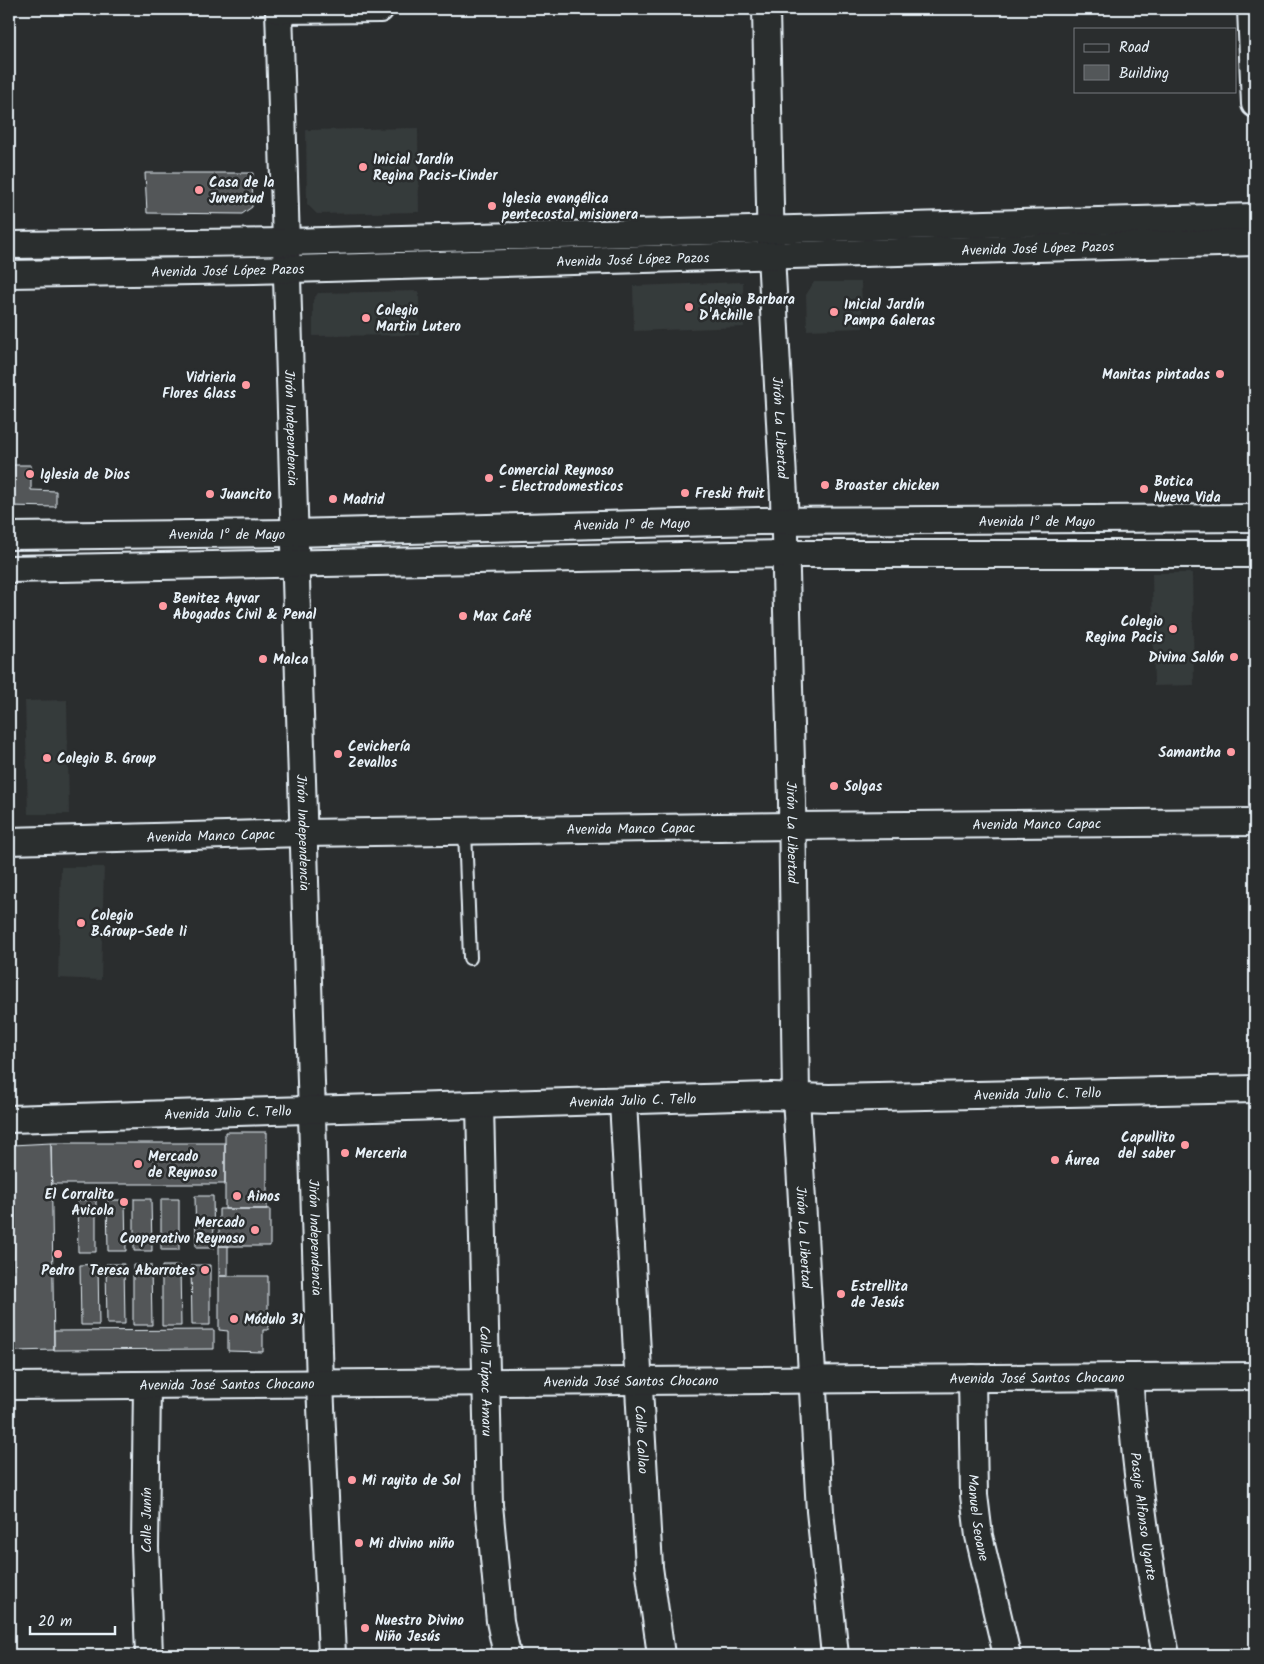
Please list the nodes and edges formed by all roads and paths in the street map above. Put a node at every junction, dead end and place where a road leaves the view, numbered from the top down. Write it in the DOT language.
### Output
graph roads {
  1 [pos="279,9"];
  2 [pos="380,9"];
  3 [pos="766,9"];
  4 [pos="1251,9"];
  5 [pos="1255,104"];
  6 [pos="1255,217"];
  7 [pos="771,229"];
  8 [pos="288,242"];
  9 [pos="1255,242"];
  10 [pos="9,245"];
  11 [pos="771,255"];
  12 [pos="287,269"];
  13 [pos="9,274"];
  14 [pos="1255,518"];
  15 [pos="785,522"];
  16 [pos="293,533"];
  17 [pos="9,536"];
  18 [pos="785,554"];
  19 [pos="1255,554"];
  20 [pos="294,564"];
  21 [pos="9,569"];
  22 [pos="1255,822"];
  23 [pos="792,826"];
  24 [pos="465,831"];
  25 [pos="303,833"];
  26 [pos="9,841"];
  27 [pos="470,958"];
  28 [pos="1255,1089"];
  29 [pos="796,1097"];
  30 [pos="623,1102"];
  31 [pos="480,1105"];
  32 [pos="311,1110"];
  33 [pos="9,1119"];
  34 [pos="1255,1376"];
  35 [pos="1129,1377"];
  36 [pos="972,1378"];
  37 [pos="813,1380"];
  38 [pos="637,1381"];
  39 [pos="485,1383"];
  40 [pos="320,1384"];
  41 [pos="147,1385"];
  42 [pos="9,1386"];
  43 [pos="149,1655"];
  44 [pos="332,1655"];
  45 [pos="507,1655"];
  46 [pos="661,1655"];
  47 [pos="835,1655"];
  48 [pos="1007,1655"];
  49 [pos="1166,1655"];
  1 -- 2 [label="street"];
  1 -- 8 [label="street, Jirón Independencia"];
  3 -- 7 [label="street, Jirón La Libertad"];
  4 -- 5 [label="street"];
  6 -- 7 [label="street, Avenida José López Pazos"];
  7 -- 8 [label="street, Avenida José López Pazos"];
  7 -- 11 [label="street, Jirón La Libertad"];
  8 -- 10 [label="street, Avenida José López Pazos"];
  8 -- 12 [label="street, Jirón Independencia"];
  9 -- 11 [label="street, Avenida José López Pazos"];
  11 -- 12 [label="street, Avenida José López Pazos"];
  11 -- 15 [label="street, Jirón La Libertad"];
  12 -- 13 [label="street, Avenida José López Pazos"];
  12 -- 16 [label="street, Jirón Independencia"];
  14 -- 15 [label="street, Avenida 1º de Mayo"];
  15 -- 16 [label="street, Avenida 1º de Mayo"];
  15 -- 18 [label="street, Jirón La Libertad"];
  16 -- 17 [label="street, Avenida 1º de Mayo"];
  16 -- 20 [label="street, Jirón Independencia"];
  18 -- 19 [label="street"];
  18 -- 20 [label="street"];
  18 -- 23 [label="street, Jirón La Libertad"];
  20 -- 21 [label="street"];
  20 -- 25 [label="street, Jirón Independencia"];
  22 -- 23 [label="street, Avenida Manco Capac"];
  23 -- 24 [label="street, Avenida Manco Capac"];
  23 -- 29 [label="street, Jirón La Libertad"];
  24 -- 25 [label="street, Avenida Manco Capac"];
  24 -- 27 [label="lane"];
  25 -- 26 [label="street, Avenida Manco Capac"];
  25 -- 32 [label="street, Jirón Independencia"];
  28 -- 29 [label="street, Avenida Julio C. Tello"];
  29 -- 30 [label="street, Avenida Julio C. Tello"];
  29 -- 37 [label="street, Jirón La Libertad"];
  30 -- 31 [label="street, Avenida Julio C. Tello"];
  30 -- 38 [label="street, Calle Callao"];
  31 -- 32 [label="street, Avenida Julio C. Tello"];
  31 -- 39 [label="street, Calle Túpac Amaru"];
  32 -- 33 [label="street, Avenida Julio C. Tello"];
  32 -- 40 [label="street, Jirón Independencia"];
  34 -- 35 [label="street, Avenida José Santos Chocano"];
  35 -- 36 [label="street, Avenida José Santos Chocano"];
  35 -- 49 [label="street, Pasaje Alfonso Ugarte"];
  36 -- 37 [label="street, Avenida José Santos Chocano"];
  36 -- 48 [label="street, Manuel Seoane"];
  37 -- 38 [label="street, Avenida José Santos Chocano"];
  37 -- 47 [label="street, Jirón La Libertad"];
  38 -- 39 [label="street, Avenida José Santos Chocano"];
  38 -- 46 [label="street, Calle Callao"];
  39 -- 40 [label="street, Avenida José Santos Chocano"];
  39 -- 45 [label="street, Calle Túpac Amaru"];
  40 -- 41 [label="street, Avenida José Santos Chocano"];
  40 -- 44 [label="street, Jirón Independencia"];
  41 -- 42 [label="street, Avenida José Santos Chocano"];
  41 -- 43 [label="street, Calle Junín"];
}
